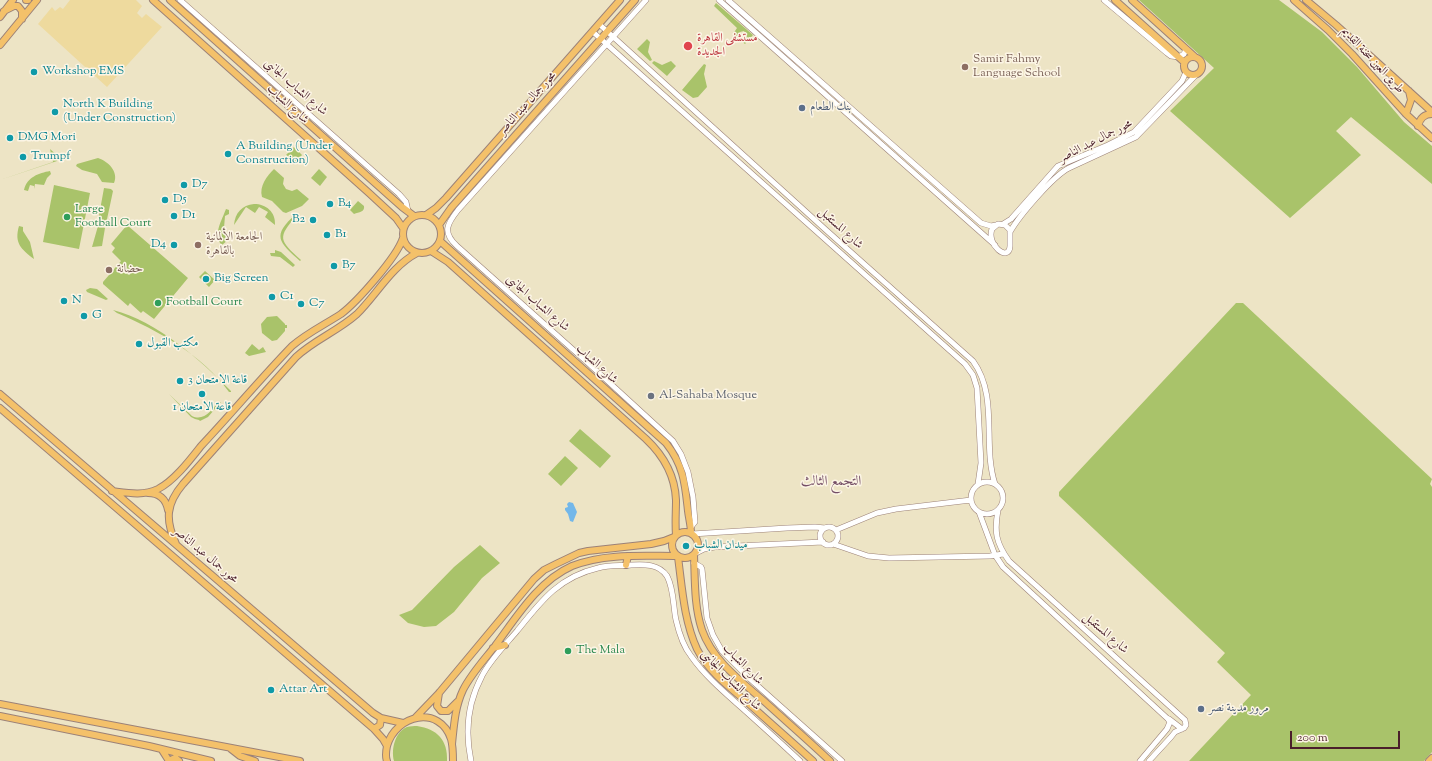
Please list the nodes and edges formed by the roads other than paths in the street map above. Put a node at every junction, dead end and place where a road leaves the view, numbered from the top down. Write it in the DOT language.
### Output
graph roads {
  1 [pos="13,0"];
  2 [pos="37,0"];
  3 [pos="153,0"];
  4 [pos="170,0"];
  5 [pos="180,0"];
  6 [pos="620,0"];
  7 [pos="635,0"];
  8 [pos="646,0"];
  9 [pos="719,0"];
  10 [pos="728,0"];
  11 [pos="1104,0"];
  12 [pos="1115,0"];
  13 [pos="1132,0"];
  14 [pos="1294,0"];
  15 [pos="1306,0"];
  16 [pos="4,11"];
  17 [pos="0,17"];
  18 [pos="22,19"];
  19 [pos="599,24"];
  20 [pos="593,32"];
  21 [pos="607,32"];
  22 [pos="613,37"];
  23 [pos="601,39"];
  24 [pos="607,44"];
  25 [pos="0,45"];
  26 [pos="1186,49"];
  27 [pos="1179,57"];
  28 [pos="1195,57"];
  29 [pos="1184,62"];
  30 [pos="1186,72"];
  31 [pos="1196,75"];
  32 [pos="1409,91"];
  33 [pos="1432,113"];
  34 [pos="1406,114"];
  35 [pos="1418,126"];
  36 [pos="1432,138"];
  37 [pos="408,211"];
  38 [pos="426,215"];
  39 [pos="414,216"];
  40 [pos="1013,221"];
  41 [pos="981,223"];
  42 [pos="1003,224"];
  43 [pos="439,225"];
  44 [pos="996,225"];
  45 [pos="403,228"];
  46 [pos="978,229"];
  47 [pos="1010,232"];
  48 [pos="403,238"];
  49 [pos="440,241"];
  50 [pos="995,245"];
  51 [pos="431,251"];
  52 [pos="417,253"];
  53 [pos="0,394"];
  54 [pos="0,408"];
  55 [pos="654,431"];
  56 [pos="646,439"];
  57 [pos="193,455"];
  58 [pos="76,460"];
  59 [pos="201,462"];
  60 [pos="69,468"];
  61 [pos="978,484"];
  62 [pos="996,484"];
  63 [pos="112,491"];
  64 [pos="147,493"];
  65 [pos="971,500"];
  66 [pos="998,510"];
  67 [pos="979,512"];
  68 [pos="168,513"];
  69 [pos="688,514"];
  70 [pos="675,515"];
  71 [pos="825,528"];
  72 [pos="836,530"];
  73 [pos="692,531"];
  74 [pos="675,536"];
  75 [pos="823,542"];
  76 [pos="651,544"];
  77 [pos="834,544"];
  78 [pos="178,547"];
  79 [pos="695,554"];
  80 [pos="1003,554"];
  81 [pos="995,555"];
  82 [pos="628,556"];
  83 [pos="652,556"];
  84 [pos="678,556"];
  85 [pos="694,562"];
  86 [pos="626,565"];
  87 [pos="694,574"];
  88 [pos="213,577"];
  89 [pos="681,578"];
  90 [pos="206,586"];
  91 [pos="224,586"];
  92 [pos="218,596"];
  93 [pos="1078,624"];
  94 [pos="1073,631"];
  95 [pos="505,645"];
  96 [pos="493,648"];
  97 [pos="438,693"];
  98 [pos="459,699"];
  99 [pos="0,704"];
  100 [pos="0,716"];
  101 [pos="381,718"];
  102 [pos="415,718"];
  103 [pos="1168,719"];
  104 [pos="403,723"];
  105 [pos="1182,729"];
  106 [pos="374,730"];
  107 [pos="452,744"];
  108 [pos="387,746"];
  109 [pos="231,749"];
  110 [pos="162,750"];
  111 [pos="453,754"];
  112 [pos="192,756"];
  113 [pos="1432,758"];
  114 [pos="386,760"];
  115 [pos="169,761"];
  116 [pos="179,761"];
  117 [pos="184,761"];
  118 [pos="211,761"];
  119 [pos="255,761"];
  120 [pos="300,761"];
  121 [pos="452,761"];
  122 [pos="456,761"];
  123 [pos="471,761"];
  124 [pos="800,761"];
  125 [pos="813,761"];
  126 [pos="830,761"];
  127 [pos="842,761"];
  128 [pos="1140,761"];
  129 [pos="1150,761"];
  130 [pos="1429,761"];
  1 -- 16 [label="main road"];
  2 -- 18 [label="main road"];
  3 -- 45 [label="main road, شارع الشباب"];
  4 -- 37 [label="main road, شارع الشباب"];
  5 -- 37 [label="street, شارع الشباب الجانبى"];
  6 -- 19 [label="main road, محور جمال عبد الناصر"];
  7 -- 21 [label="main road, محور جمال عبد الناصر"];
  8 -- 22 [label="street"];
  9 -- 46 [label="street"];
  10 -- 41 [label="street"];
  11 -- 27 [label="street"];
  12 -- 27 [label="main road"];
  13 -- 26 [label="main road"];
  14 -- 34 [label="main road, طريق العين سخنة القديم"];
  15 -- 32 [label="main road, طريق العين سخنة القديم"];
  16 -- 17 [label="main road"];
  16 -- 18 [label="main road"];
  18 -- 25 [label="main road"];
  19 -- 20 [label="main road, محور جمال عبد الناصر"];
  19 -- 21 [label="street, شارع المستقبل"];
  20 -- 23 [label="street, شارع المستقبل"];
  20 -- 38 [label="main road, محور جمال عبد الناصر"];
  21 -- 22 [label="street, شارع المستقبل"];
  21 -- 23 [label="main road, محور جمال عبد الناصر"];
  22 -- 24 [label="street"];
  22 -- 62 [label="street, شارع المستقبل"];
  23 -- 24 [label="street, شارع المستقبل"];
  23 -- 43 [label="main road, محور جمال عبد الناصر"];
  24 -- 61 [label="street, شارع المستقبل"];
  24 -- 73 [label="street, شارع الشباب الجانبى"];
  26 -- 27 [label="street"];
  26 -- 28 [label="main road"];
  27 -- 29 [label="main road"];
  28 -- 29 [label="main road"];
  28 -- 31 [label="main road"];
  29 -- 30 [label="main road"];
  30 -- 31 [label="main road"];
  30 -- 40 [label="street, محور جمال عبد الناصر"];
  31 -- 40 [label="street, محور جمال عبد الناصر"];
  32 -- 33 [label="main road, طريق العين سخنة القديم"];
  32 -- 34 [label="main road"];
  33 -- 35 [label="main road"];
  34 -- 35 [label="main road, طريق العين سخنة القديم"];
  35 -- 36 [label="main road, طريق العين سخنة القديم"];
  37 -- 39 [label="main road, شارع الشباب"];
  38 -- 39 [label="main road"];
  38 -- 43 [label="main road"];
  39 -- 45 [label="main road"];
  40 -- 42 [label="street, محور جمال عبد الناصر"];
  40 -- 47 [label="street, محور جمال عبد الناصر"];
  41 -- 44 [label="street"];
  41 -- 46 [label="street"];
  42 -- 44 [label="street"];
  42 -- 47 [label="street"];
  43 -- 49 [label="main road"];
  44 -- 50 [label="street"];
  45 -- 48 [label="main road"];
  46 -- 50 [label="street"];
  47 -- 50 [label="street"];
  48 -- 52 [label="main road"];
  48 -- 57 [label="main road"];
  49 -- 51 [label="main road"];
  49 -- 55 [label="main road, شارع الشباب"];
  51 -- 52 [label="main road"];
  51 -- 56 [label="main road, شارع الشباب"];
  52 -- 59 [label="main road"];
  53 -- 58 [label="main road, محور جمال عبد الناصر"];
  54 -- 60 [label="main road, محور جمال عبد الناصر"];
  55 -- 56 [label="main road"];
  55 -- 69 [label="main road, شارع الشباب"];
  56 -- 70 [label="main road, شارع الشباب"];
  57 -- 59 [label="main road"];
  57 -- 64 [label="main road"];
  58 -- 60 [label="main road"];
  58 -- 63 [label="main road, محور جمال عبد الناصر"];
  59 -- 68 [label="main road"];
  60 -- 90 [label="main road, محور جمال عبد الناصر"];
  61 -- 62 [label="street"];
  61 -- 65 [label="street"];
  62 -- 66 [label="street"];
  63 -- 64 [label="main road"];
  63 -- 78 [label="main road, محور جمال عبد الناصر"];
  64 -- 68 [label="main road"];
  65 -- 67 [label="street"];
  65 -- 72 [label="street"];
  66 -- 67 [label="street"];
  66 -- 80 [label="street, شارع المستقبل"];
  67 -- 81 [label="street, شارع المستقبل"];
  68 -- 78 [label="main road"];
  69 -- 70 [label="main road"];
  69 -- 73 [label="main road, شارع الشباب"];
  70 -- 74 [label="main road, شارع الشباب"];
  71 -- 72 [label="street"];
  71 -- 73 [label="street"];
  71 -- 75 [label="street"];
  72 -- 77 [label="street"];
  73 -- 74 [label="main road"];
  73 -- 79 [label="main road"];
  74 -- 76 [label="main road"];
  74 -- 84 [label="main road"];
  75 -- 77 [label="street"];
  75 -- 79 [label="street"];
  76 -- 83 [label="main road"];
  76 -- 97 [label="main road"];
  77 -- 81 [label="street"];
  78 -- 88 [label="main road, محور جمال عبد الناصر"];
  79 -- 84 [label="main road"];
  79 -- 85 [label="main road, شارع الشباب"];
  80 -- 81 [label="street"];
  80 -- 93 [label="street, شارع المستقبل"];
  81 -- 94 [label="street, شارع المستقبل"];
  82 -- 83 [label="main road"];
  82 -- 86 [label="main road"];
  82 -- 96 [label="main road"];
  83 -- 84 [label="main road"];
  84 -- 89 [label="main road, شارع الشباب"];
  85 -- 87 [label="main road, شارع الشباب"];
  85 -- 127 [label="street, شارع الشباب الجانبى"];
  86 -- 95 [label="street"];
  86 -- 124 [label="street, شارع الشباب الجانبى"];
  87 -- 89 [label="main road"];
  87 -- 126 [label="main road, شارع الشباب"];
  88 -- 90 [label="main road"];
  88 -- 91 [label="main road, محور جمال عبد الناصر"];
  89 -- 125 [label="main road, شارع الشباب"];
  90 -- 92 [label="main road, محور جمال عبد الناصر"];
  91 -- 92 [label="main road"];
  91 -- 101 [label="main road, محور جمال عبد الناصر"];
  92 -- 106 [label="main road, محور جمال عبد الناصر"];
  93 -- 94 [label="street"];
  93 -- 105 [label="street, شارع المستقبل"];
  94 -- 103 [label="street, شارع المستقبل"];
  95 -- 96 [label="main road"];
  95 -- 123 [label="street"];
  96 -- 98 [label="main road"];
  97 -- 98 [label="main road"];
  97 -- 102 [label="main road"];
  98 -- 107 [label="main road"];
  99 -- 109 [label="main road"];
  100 -- 110 [label="main road"];
  101 -- 104 [label="main road, محور جمال عبد الناصر"];
  101 -- 106 [label="main road"];
  102 -- 104 [label="main road"];
  102 -- 107 [label="main road"];
  103 -- 105 [label="street, شارع المستقبل"];
  103 -- 128 [label="street"];
  104 -- 108 [label="main road"];
  105 -- 129 [label="street"];
  106 -- 108 [label="main road, محور جمال عبد الناصر"];
  107 -- 111 [label="main road"];
  108 -- 114 [label="main road"];
  109 -- 119 [label="main road"];
  109 -- 120 [label="main road"];
  110 -- 112 [label="main road"];
  110 -- 115 [label="main road"];
  111 -- 121 [label="main road"];
  111 -- 122 [label="main road"];
  112 -- 117 [label="main road"];
  112 -- 118 [label="main road"];
  113 -- 130 [label="main road"];
  115 -- 116 [label="main road"];
}
